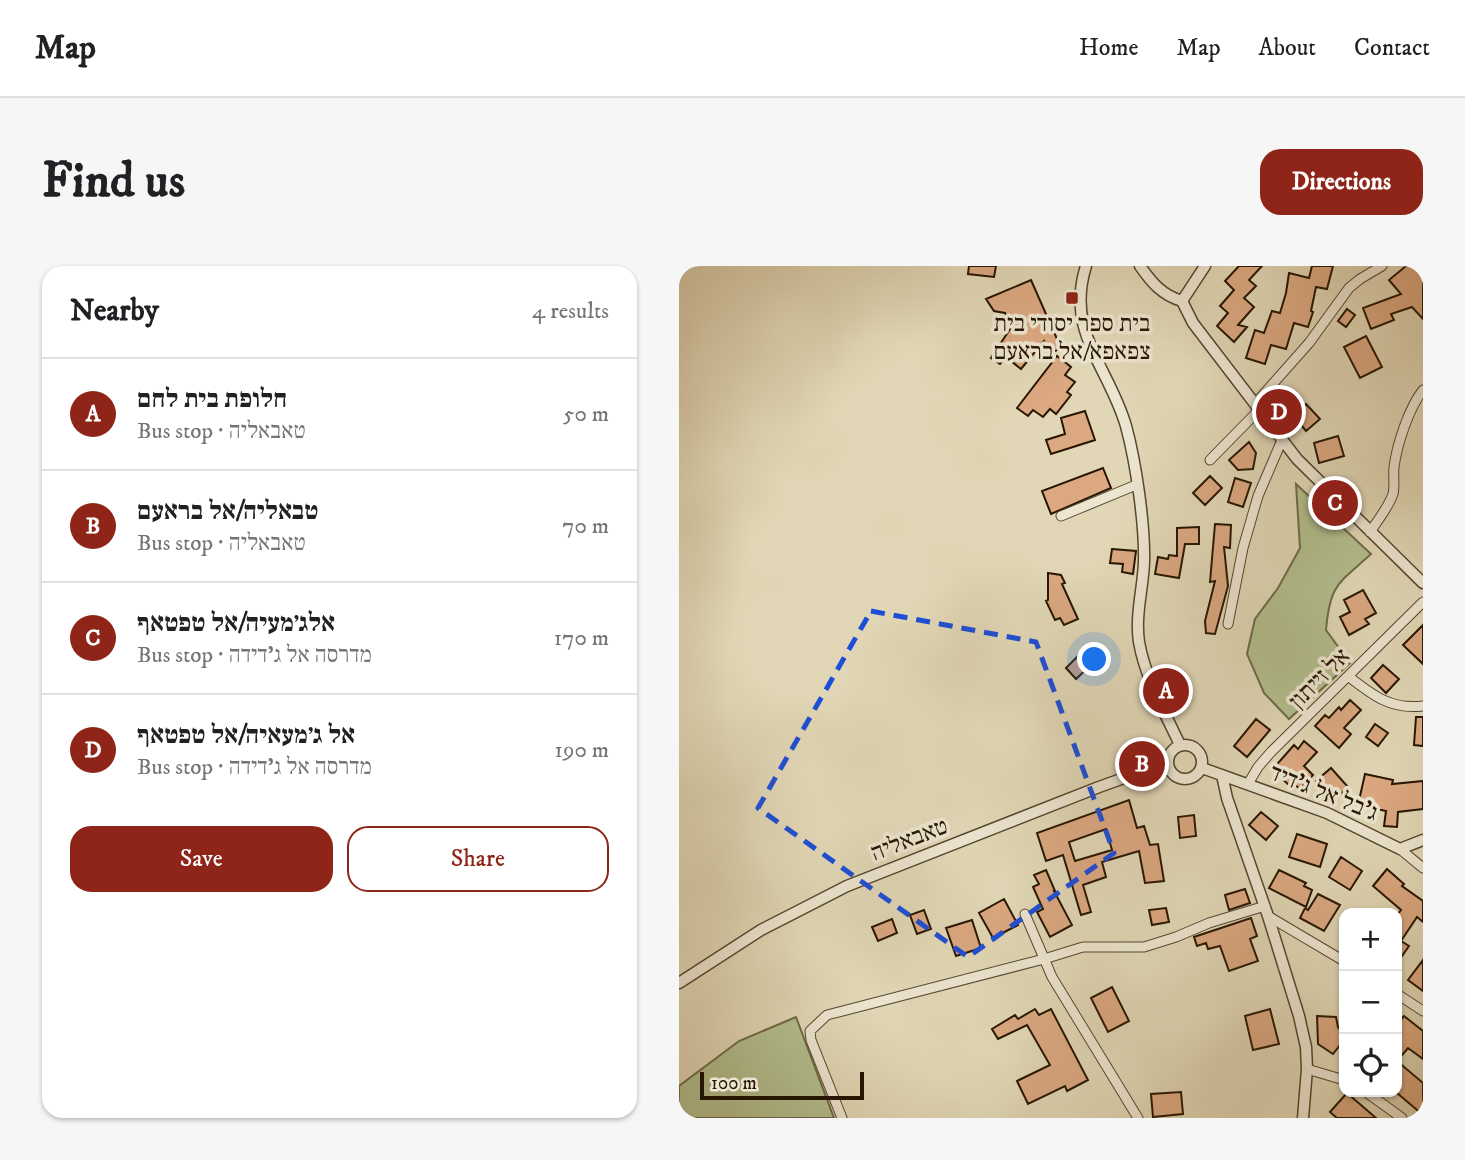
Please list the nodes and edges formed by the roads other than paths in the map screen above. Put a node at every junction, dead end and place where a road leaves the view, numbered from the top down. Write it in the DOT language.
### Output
graph roads {
  1 [pos="1086,266"];
  2 [pos="1140,266"];
  3 [pos="1205,266"];
  4 [pos="1382,266"];
  5 [pos="1182,301"];
  6 [pos="1423,390"];
  7 [pos="1257,407"];
  8 [pos="1282,440"];
  9 [pos="1210,460"];
  10 [pos="1136,485"];
  11 [pos="1061,516"];
  12 [pos="1370,532"];
  13 [pos="1423,583"];
  14 [pos="1423,602"];
  15 [pos="1228,624"];
  16 [pos="1348,676"];
  17 [pos="1423,706"];
  18 [pos="1180,746"];
  19 [pos="1169,768"];
  20 [pos="1202,768"];
  21 [pos="1222,775"];
  22 [pos="1248,784"];
  23 [pos="1423,840"];
  24 [pos="1400,849"];
  25 [pos="1423,868"];
  26 [pos="1267,911"];
  27 [pos="1025,914"];
  28 [pos="1339,958"];
  29 [pos="1044,959"];
  30 [pos="679,983"];
  31 [pos="1402,997"];
  32 [pos="1423,1011"];
  33 [pos="1307,1069"];
  34 [pos="1339,1079"];
  35 [pos="1373,1097"];
  36 [pos="842,1118"];
  37 [pos="1138,1118"];
  38 [pos="1303,1118"];
  39 [pos="1402,1118"];
  1 -- 10 [label="street"];
  2 -- 5 [label="street"];
  3 -- 5 [label="street"];
  4 -- 7 [label="street"];
  5 -- 7 [label="street"];
  6 -- 12 [label="street"];
  7 -- 8 [label="street"];
  7 -- 9 [label="street"];
  8 -- 12 [label="street"];
  8 -- 15 [label="street"];
  10 -- 11 [label="street"];
  10 -- 18 [label="street"];
  12 -- 13 [label="street"];
  14 -- 16 [label="street, אל זייתון"];
  16 -- 17 [label="street"];
  16 -- 22 [label="street, אל זייתון"];
  18 -- 19 [label="street"];
  18 -- 20 [label="street"];
  19 -- 20 [label="street"];
  19 -- 30 [label="street, טאבאליה"];
  20 -- 21 [label="street, ג'בל אל ג'דיד"];
  21 -- 22 [label="street, ג'בל אל ג'דיד"];
  21 -- 26 [label="street"];
  22 -- 24 [label="street, ג'בל אל ג'דיד"];
  23 -- 24 [label="street"];
  24 -- 25 [label="street, ג'בל אל ג'דיד"];
  26 -- 28 [label="street"];
  26 -- 29 [label="street"];
  26 -- 33 [label="street"];
  27 -- 29 [label="street"];
  29 -- 36 [label="street"];
  29 -- 37 [label="street"];
  31 -- 32 [label="street"];
  33 -- 34 [label="street"];
  33 -- 38 [label="street"];
  35 -- 39 [label="street"];
}
